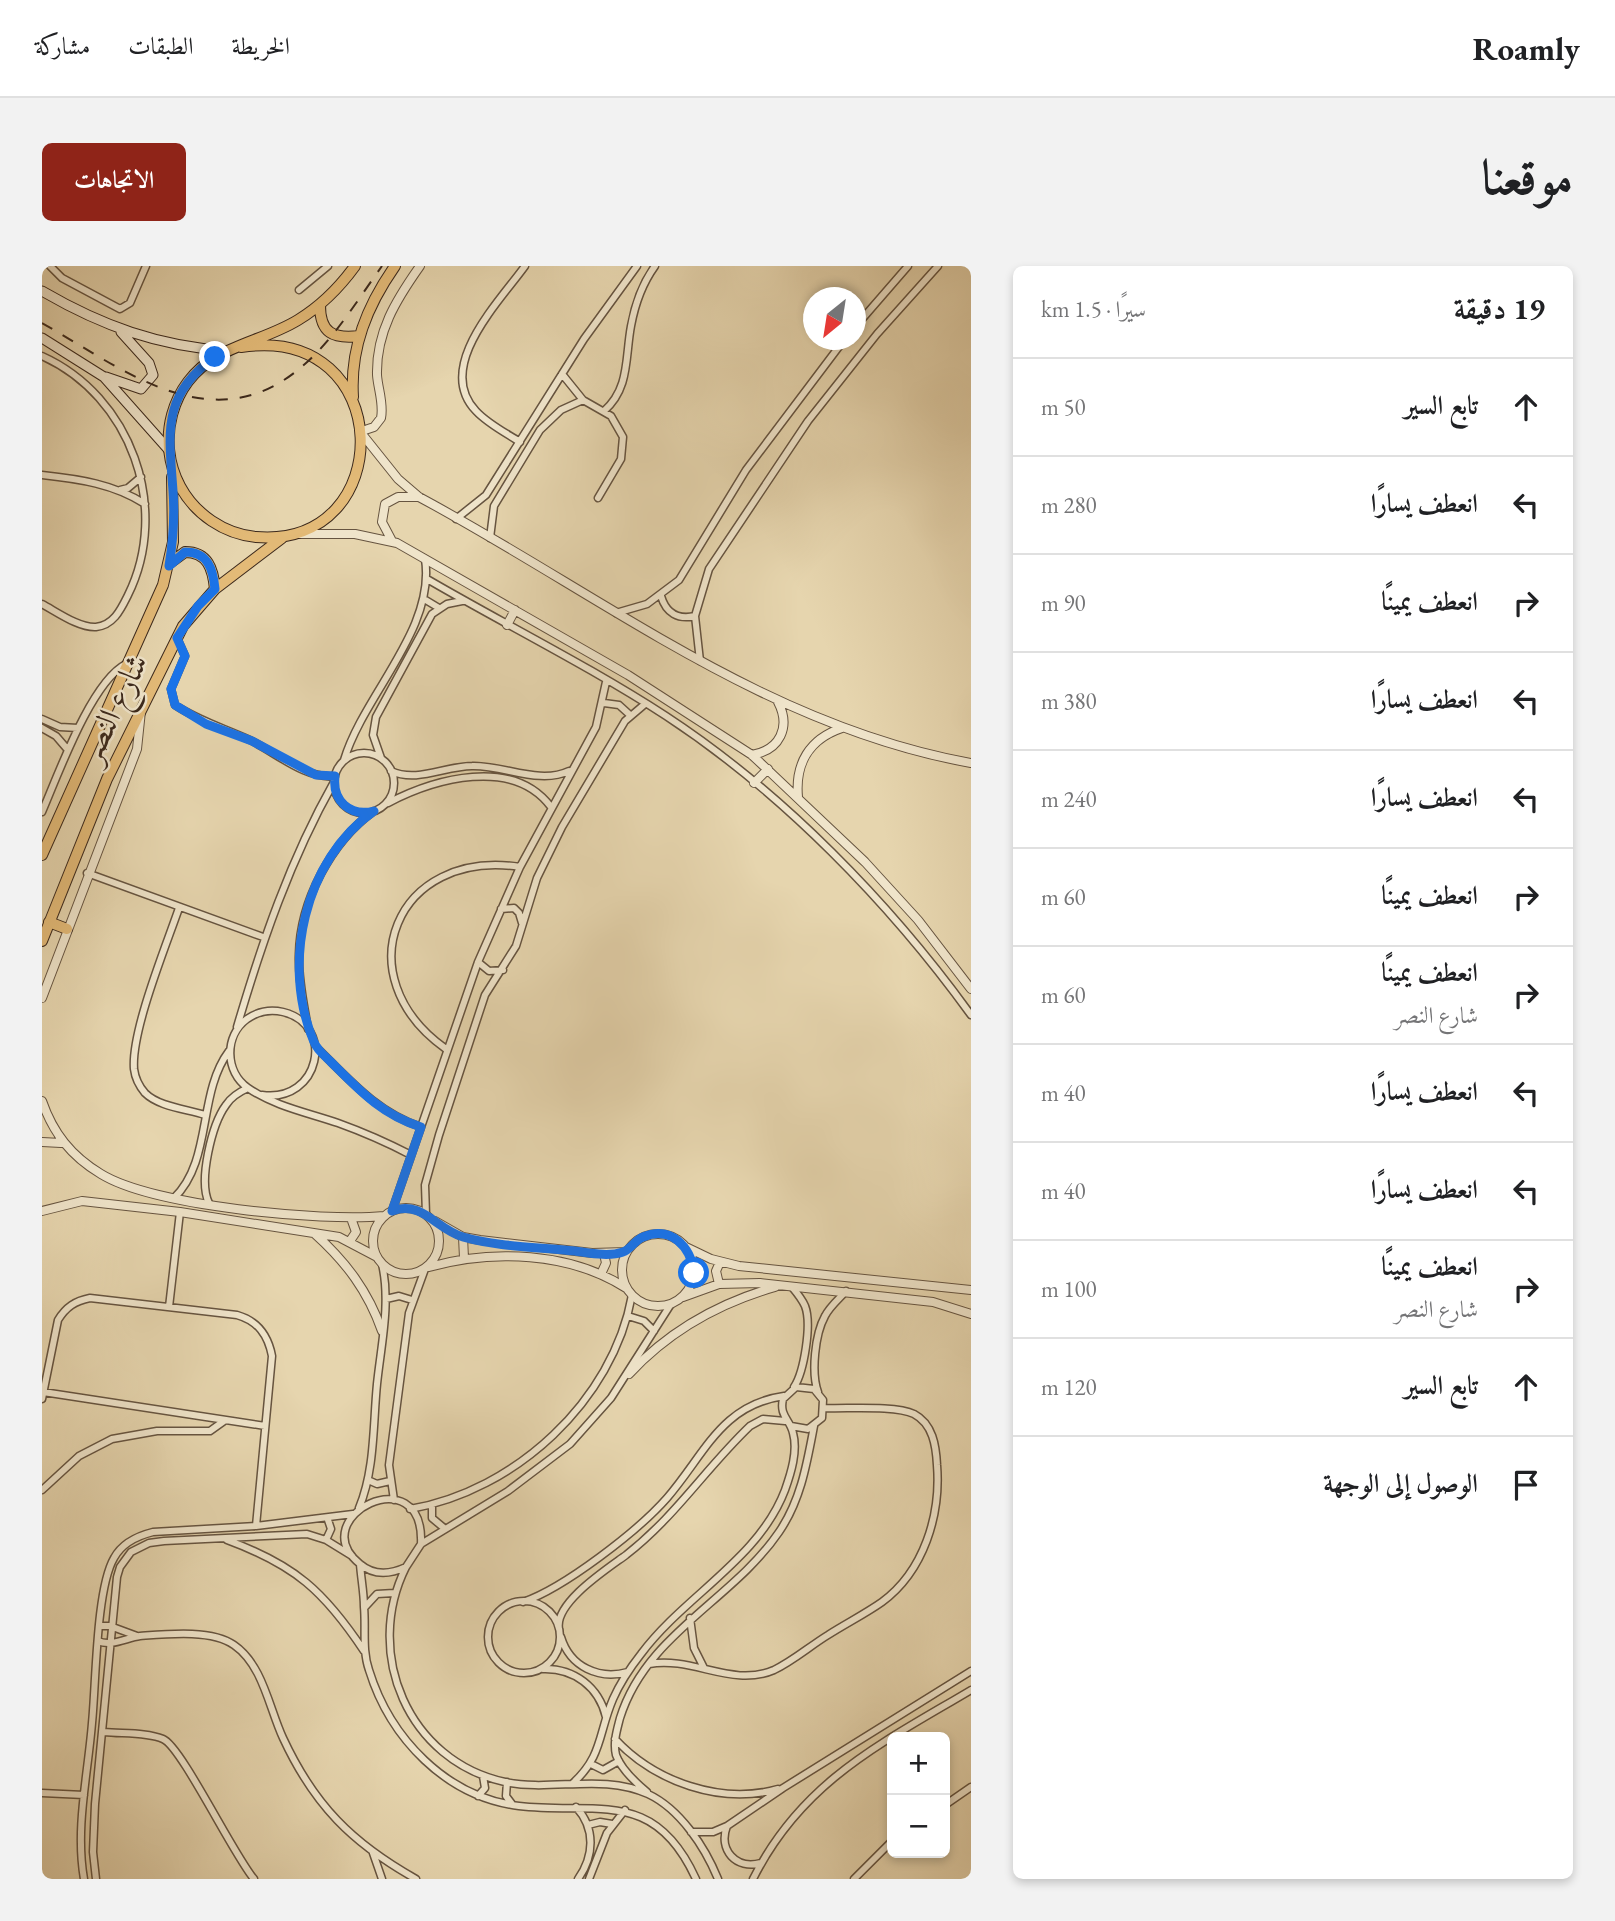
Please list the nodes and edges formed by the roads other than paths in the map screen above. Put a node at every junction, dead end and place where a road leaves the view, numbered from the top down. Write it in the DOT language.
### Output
graph roads {
  1 [pos="50,266"];
  2 [pos="146,266"];
  3 [pos="328,266"];
  4 [pos="355,266"];
  5 [pos="395,266"];
  6 [pos="419,266"];
  7 [pos="525,266"];
  8 [pos="637,266"];
  9 [pos="655,266"];
  10 [pos="908,266"];
  11 [pos="938,266"];
  12 [pos="43,290"];
  13 [pos="299,290"];
  14 [pos="320,305"];
  15 [pos="866,314"];
  16 [pos="119,330"];
  17 [pos="359,337"];
  18 [pos="42,338"];
  19 [pos="240,347"];
  20 [pos="836,350"];
  21 [pos="228,351"];
  22 [pos="42,356"];
  23 [pos="562,374"];
  24 [pos="104,377"];
  25 [pos="583,400"];
  26 [pos="354,401"];
  27 [pos="604,411"];
  28 [pos="362,432"];
  29 [pos="520,442"];
  30 [pos="168,449"];
  31 [pos="171,462"];
  32 [pos="42,475"];
  33 [pos="141,477"];
  34 [pos="120,490"];
  35 [pos="419,497"];
  36 [pos="598,498"];
  37 [pos="145,504"];
  38 [pos="456,519"];
  39 [pos="288,535"];
  40 [pos="491,540"];
  41 [pos="397,543"];
  42 [pos="425,559"];
  43 [pos="169,566"];
  44 [pos="427,579"];
  45 [pos="215,589"];
  46 [pos="661,596"];
  47 [pos="424,599"];
  48 [pos="465,602"];
  49 [pos="42,604"];
  50 [pos="439,608"];
  51 [pos="515,610"];
  52 [pos="616,613"];
  53 [pos="695,616"];
  54 [pos="507,625"];
  55 [pos="177,638"];
  56 [pos="128,663"];
  57 [pos="701,663"];
  58 [pos="606,682"];
  59 [pos="778,702"];
  60 [pos="604,703"];
  61 [pos="645,704"];
  62 [pos="140,710"];
  63 [pos="630,715"];
  64 [pos="42,719"];
  65 [pos="42,728"];
  66 [pos="52,728"];
  67 [pos="78,728"];
  68 [pos="842,728"];
  69 [pos="68,750"];
  70 [pos="752,755"];
  71 [pos="380,758"];
  72 [pos="344,760"];
  73 [pos="971,763"];
  74 [pos="768,769"];
  75 [pos="391,771"];
  76 [pos="571,771"];
  77 [pos="334,779"];
  78 [pos="754,783"];
  79 [pos="797,797"];
  80 [pos="384,806"];
  81 [pos="551,807"];
  82 [pos="374,811"];
  83 [pos="42,812"];
  84 [pos="42,855"];
  85 [pos="520,867"];
  86 [pos="87,873"];
  87 [pos="179,908"];
  88 [pos="499,910"];
  89 [pos="49,922"];
  90 [pos="522,925"];
  91 [pos="67,929"];
  92 [pos="263,937"];
  93 [pos="42,941"];
  94 [pos="478,962"];
  95 [pos="503,970"];
  96 [pos="971,989"];
  97 [pos="42,998"];
  98 [pos="971,1015"];
  99 [pos="309,1031"];
  100 [pos="236,1032"];
  101 [pos="314,1045"];
  102 [pos="230,1049"];
  103 [pos="446,1049"];
  104 [pos="248,1088"];
  105 [pos="262,1095"];
  106 [pos="42,1101"];
  107 [pos="205,1115"];
  108 [pos="421,1127"];
  109 [pos="42,1142"];
  110 [pos="61,1143"];
  111 [pos="411,1156"];
  112 [pos="174,1198"];
  113 [pos="209,1203"];
  114 [pos="44,1208"];
  115 [pos="180,1212"];
  116 [pos="388,1213"];
  117 [pos="429,1217"];
  118 [pos="351,1218"];
  119 [pos="313,1232"];
  120 [pos="463,1237"];
  121 [pos="350,1241"];
  122 [pos="686,1247"];
  123 [pos="626,1252"];
  124 [pos="604,1254"];
  125 [pos="464,1258"];
  126 [pos="379,1260"];
  127 [pos="720,1262"];
  128 [pos="426,1269"];
  129 [pos="600,1274"];
  130 [pos="719,1284"];
  131 [pos="780,1286"];
  132 [pos="792,1287"];
  133 [pos="936,1287"];
  134 [pos="971,1290"];
  135 [pos="846,1291"];
  136 [pos="629,1292"];
  137 [pos="683,1297"];
  138 [pos="386,1299"];
  139 [pos="412,1300"];
  140 [pos="933,1302"];
  141 [pos="671,1304"];
  142 [pos="169,1307"];
  143 [pos="971,1314"];
  144 [pos="628,1316"];
  145 [pos="382,1331"];
  146 [pos="654,1331"];
  147 [pos="629,1374"];
  148 [pos="793,1388"];
  149 [pos="819,1394"];
  150 [pos="43,1395"];
  151 [pos="784,1396"];
  152 [pos="824,1408"];
  153 [pos="224,1421"];
  154 [pos="788,1423"];
  155 [pos="265,1426"];
  156 [pos="814,1426"];
  157 [pos="795,1446"];
  158 [pos="810,1447"];
  159 [pos="368,1480"];
  160 [pos="390,1481"];
  161 [pos="42,1490"];
  162 [pos="394,1500"];
  163 [pos="432,1505"];
  164 [pos="359,1508"];
  165 [pos="410,1509"];
  166 [pos="353,1514"];
  167 [pos="328,1520"];
  168 [pos="256,1526"];
  169 [pos="444,1528"];
  170 [pos="222,1538"];
  171 [pos="326,1540"];
  172 [pos="421,1544"];
  173 [pos="354,1558"];
  174 [pos="360,1564"];
  175 [pos="406,1567"];
  176 [pos="394,1592"];
  177 [pos="523,1602"];
  178 [pos="365,1607"];
  179 [pos="691,1618"];
  180 [pos="100,1626"];
  181 [pos="112,1626"];
  182 [pos="559,1631"];
  183 [pos="138,1636"];
  184 [pos="98,1641"];
  185 [pos="111,1643"];
  186 [pos="365,1651"];
  187 [pos="649,1664"];
  188 [pos="704,1668"];
  189 [pos="541,1669"];
  190 [pos="971,1671"];
  191 [pos="628,1672"];
  192 [pos="971,1690"];
  193 [pos="606,1721"];
  194 [pos="92,1725"];
  195 [pos="104,1728"];
  196 [pos="91,1738"];
  197 [pos="615,1739"];
  198 [pos="103,1740"];
  199 [pos="619,1761"];
  200 [pos="591,1764"];
  201 [pos="483,1776"];
  202 [pos="507,1782"];
  203 [pos="572,1784"];
  204 [pos="783,1787"];
  205 [pos="971,1787"];
  206 [pos="97,1788"];
  207 [pos="84,1792"];
  208 [pos="42,1793"];
  209 [pos="650,1794"];
  210 [pos="478,1796"];
  211 [pos="950,1802"];
  212 [pos="95,1804"];
  213 [pos="512,1804"];
  214 [pos="83,1805"];
  215 [pos="576,1807"];
  216 [pos="625,1810"];
  217 [pos="612,1824"];
  218 [pos="588,1825"];
  219 [pos="727,1826"];
  220 [pos="690,1832"];
  221 [pos="887,1846"];
  222 [pos="372,1851"];
  223 [pos="761,1863"];
  224 [pos="84,1879"];
  225 [pos="96,1879"];
  226 [pos="254,1879"];
  227 [pos="382,1879"];
  228 [pos="416,1879"];
  229 [pos="578,1879"];
  230 [pos="589,1879"];
  231 [pos="696,1879"];
  232 [pos="718,1879"];
  233 [pos="753,1879"];
  234 [pos="854,1879"];
  1 -- 2 [label="street"];
  3 -- 13 [label="street"];
  4 -- 14 [label="main road"];
  5 -- 17 [label="main road"];
  6 -- 28 [label="street"];
  7 -- 29 [label="street"];
  8 -- 23 [label="street"];
  9 -- 27 [label="street"];
  10 -- 15 [label="street"];
  11 -- 53 [label="street"];
  12 -- 16 [label="main road"];
  14 -- 17 [label="main road"];
  14 -- 19 [label="main road"];
  16 -- 21 [label="main road"];
  16 -- 24 [label="main road"];
  17 -- 26 [label="main road"];
  18 -- 24 [label="main road"];
  19 -- 21 [label="main road"];
  19 -- 26 [label="main road"];
  20 -- 46 [label="street"];
  21 -- 30 [label="main road"];
  22 -- 33 [label="street"];
  23 -- 25 [label="street"];
  23 -- 29 [label="street"];
  24 -- 30 [label="main road"];
  25 -- 27 [label="street"];
  25 -- 40 [label="street"];
  26 -- 28 [label="main road"];
  27 -- 36 [label="street"];
  28 -- 35 [label="street"];
  28 -- 39 [label="main road"];
  29 -- 38 [label="street"];
  30 -- 31 [label="main road"];
  31 -- 39 [label="main road"];
  31 -- 43 [label="main road, شارع النصر"];
  32 -- 34 [label="street"];
  33 -- 34 [label="street"];
  33 -- 37 [label="street"];
  34 -- 37 [label="street"];
  35 -- 38 [label="street"];
  35 -- 41 [label="street"];
  37 -- 49 [label="street"];
  38 -- 40 [label="street"];
  39 -- 41 [label="street"];
  39 -- 45 [label="main road, شارع النصر"];
  40 -- 52 [label="street"];
  41 -- 42 [label="street"];
  42 -- 44 [label="street"];
  42 -- 51 [label="street"];
  43 -- 45 [label="main road"];
  43 -- 56 [label="main road, شارع النصر"];
  44 -- 47 [label="street"];
  44 -- 48 [label="street"];
  45 -- 55 [label="main road, شارع النصر"];
  46 -- 52 [label="street"];
  46 -- 53 [label="street"];
  47 -- 50 [label="street"];
  47 -- 72 [label="street"];
  48 -- 50 [label="street"];
  48 -- 54 [label="street"];
  50 -- 71 [label="street"];
  51 -- 54 [label="street"];
  51 -- 70 [label="street"];
  52 -- 57 [label="street"];
  53 -- 57 [label="street"];
  54 -- 58 [label="street"];
  55 -- 62 [label="main road, شارع النصر"];
  55 -- 77 [label="street"];
  56 -- 67 [label="street"];
  56 -- 84 [label="main road, شارع النصر"];
  57 -- 59 [label="street"];
  58 -- 60 [label="street"];
  58 -- 61 [label="street"];
  59 -- 68 [label="street"];
  59 -- 70 [label="street"];
  60 -- 63 [label="street"];
  60 -- 76 [label="street"];
  61 -- 63 [label="street"];
  61 -- 78 [label="street"];
  62 -- 86 [label="street"];
  62 -- 89 [label="main road, شارع النصر"];
  63 -- 90 [label="street"];
  64 -- 66 [label="street"];
  65 -- 66 [label="street"];
  66 -- 67 [label="street"];
  66 -- 69 [label="street"];
  67 -- 69 [label="street"];
  68 -- 73 [label="street"];
  68 -- 79 [label="street"];
  69 -- 83 [label="street"];
  70 -- 74 [label="street"];
  71 -- 72 [label="street"];
  71 -- 75 [label="street"];
  72 -- 77 [label="street"];
  74 -- 78 [label="street"];
  74 -- 79 [label="street"];
  75 -- 76 [label="street"];
  75 -- 80 [label="street"];
  76 -- 81 [label="street"];
  77 -- 82 [label="street"];
  77 -- 92 [label="street"];
  78 -- 98 [label="street"];
  79 -- 96 [label="street"];
  80 -- 81 [label="street"];
  80 -- 82 [label="street"];
  81 -- 85 [label="street"];
  82 -- 99 [label="street"];
  85 -- 88 [label="street"];
  85 -- 103 [label="street"];
  86 -- 87 [label="street"];
  86 -- 91 [label="street"];
  87 -- 92 [label="street"];
  87 -- 107 [label="street"];
  88 -- 90 [label="street"];
  88 -- 94 [label="street"];
  89 -- 91 [label="main road"];
  89 -- 93 [label="main road, شارع النصر"];
  90 -- 95 [label="street"];
  91 -- 97 [label="street"];
  92 -- 100 [label="street"];
  94 -- 95 [label="street"];
  94 -- 103 [label="street"];
  95 -- 117 [label="street"];
  99 -- 100 [label="street"];
  99 -- 101 [label="street"];
  100 -- 102 [label="street"];
  101 -- 105 [label="street"];
  101 -- 108 [label="street"];
  102 -- 104 [label="street"];
  102 -- 107 [label="street"];
  103 -- 108 [label="street"];
  104 -- 105 [label="street"];
  104 -- 113 [label="street"];
  105 -- 111 [label="street"];
  106 -- 110 [label="street"];
  107 -- 112 [label="street"];
  108 -- 111 [label="street"];
  109 -- 110 [label="street"];
  110 -- 112 [label="street"];
  111 -- 116 [label="street"];
  112 -- 113 [label="street"];
  113 -- 118 [label="street"];
  114 -- 115 [label="street"];
  115 -- 119 [label="street"];
  115 -- 142 [label="street"];
  116 -- 117 [label="street"];
  116 -- 118 [label="street"];
  116 -- 126 [label="street"];
  117 -- 120 [label="street"];
  117 -- 128 [label="street"];
  118 -- 121 [label="street"];
  119 -- 121 [label="street"];
  119 -- 145 [label="street"];
  120 -- 124 [label="street"];
  120 -- 125 [label="street"];
  121 -- 126 [label="street"];
  122 -- 123 [label="street"];
  122 -- 127 [label="street"];
  122 -- 137 [label="street"];
  123 -- 124 [label="street"];
  123 -- 136 [label="street"];
  124 -- 129 [label="street"];
  125 -- 128 [label="street"];
  125 -- 129 [label="street"];
  126 -- 128 [label="street"];
  126 -- 138 [label="street"];
  127 -- 130 [label="street"];
  127 -- 133 [label="street"];
  128 -- 139 [label="street"];
  129 -- 136 [label="street"];
  130 -- 131 [label="street"];
  130 -- 137 [label="street"];
  131 -- 132 [label="street"];
  131 -- 147 [label="street"];
  132 -- 135 [label="street"];
  132 -- 148 [label="street"];
  133 -- 134 [label="street"];
  133 -- 140 [label="street"];
  135 -- 140 [label="street"];
  135 -- 149 [label="street"];
  136 -- 141 [label="street"];
  136 -- 144 [label="street"];
  137 -- 141 [label="street"];
  138 -- 139 [label="street"];
  138 -- 145 [label="street"];
  139 -- 160 [label="street"];
  140 -- 143 [label="street"];
  141 -- 146 [label="street"];
  142 -- 150 [label="street"];
  142 -- 155 [label="street"];
  144 -- 146 [label="street"];
  144 -- 163 [label="street"];
  145 -- 159 [label="street"];
  146 -- 147 [label="street"];
  147 -- 169 [label="street"];
  148 -- 149 [label="street"];
  148 -- 151 [label="street"];
  149 -- 152 [label="street"];
  150 -- 153 [label="street"];
  151 -- 154 [label="street"];
  151 -- 177 [label="street"];
  152 -- 156 [label="street"];
  152 -- 188 [label="street"];
  153 -- 155 [label="street"];
  153 -- 161 [label="street"];
  154 -- 156 [label="street"];
  154 -- 157 [label="street"];
  154 -- 182 [label="street"];
  155 -- 168 [label="street"];
  156 -- 158 [label="street"];
  157 -- 158 [label="street"];
  157 -- 191 [label="street"];
  158 -- 179 [label="street"];
  159 -- 160 [label="street"];
  159 -- 164 [label="street"];
  160 -- 162 [label="street"];
  162 -- 164 [label="street"];
  162 -- 165 [label="street"];
  163 -- 165 [label="street"];
  163 -- 169 [label="street"];
  164 -- 166 [label="street"];
  165 -- 172 [label="street"];
  166 -- 167 [label="street"];
  166 -- 173 [label="street"];
  167 -- 168 [label="street"];
  167 -- 171 [label="street"];
  168 -- 180 [label="street"];
  169 -- 172 [label="street"];
  170 -- 171 [label="street"];
  170 -- 181 [label="street"];
  170 -- 186 [label="street"];
  171 -- 173 [label="street"];
  172 -- 175 [label="street"];
  173 -- 174 [label="street"];
  174 -- 175 [label="street"];
  174 -- 178 [label="street"];
  175 -- 176 [label="street"];
  176 -- 178 [label="street"];
  176 -- 201 [label="street"];
  177 -- 182 [label="street"];
  177 -- 189 [label="street"];
  178 -- 186 [label="street"];
  179 -- 187 [label="street"];
  179 -- 188 [label="street"];
  180 -- 181 [label="street"];
  180 -- 184 [label="street"];
  181 -- 183 [label="street"];
  181 -- 185 [label="street"];
  182 -- 189 [label="street"];
  182 -- 191 [label="street"];
  183 -- 185 [label="street"];
  183 -- 222 [label="street"];
  184 -- 185 [label="street"];
  184 -- 194 [label="street"];
  185 -- 195 [label="street"];
  186 -- 210 [label="street"];
  187 -- 188 [label="street"];
  187 -- 197 [label="street"];
  189 -- 193 [label="street"];
  190 -- 204 [label="street"];
  191 -- 193 [label="street"];
  192 -- 223 [label="street"];
  193 -- 200 [label="street"];
  194 -- 195 [label="street"];
  194 -- 196 [label="street"];
  195 -- 198 [label="street"];
  195 -- 226 [label="street"];
  196 -- 198 [label="street"];
  196 -- 207 [label="street"];
  197 -- 199 [label="street"];
  197 -- 204 [label="street"];
  198 -- 206 [label="street"];
  199 -- 200 [label="street"];
  199 -- 209 [label="street"];
  200 -- 203 [label="street"];
  201 -- 202 [label="street"];
  201 -- 210 [label="street"];
  202 -- 203 [label="street"];
  202 -- 213 [label="street"];
  203 -- 209 [label="street"];
  204 -- 219 [label="street"];
  205 -- 211 [label="street"];
  206 -- 207 [label="street"];
  206 -- 212 [label="street"];
  207 -- 208 [label="street"];
  207 -- 214 [label="street"];
  209 -- 220 [label="street"];
  210 -- 213 [label="street"];
  212 -- 214 [label="street"];
  212 -- 225 [label="street"];
  213 -- 215 [label="street"];
  214 -- 224 [label="street"];
  215 -- 216 [label="street"];
  215 -- 218 [label="street"];
  216 -- 217 [label="street"];
  216 -- 231 [label="street"];
  217 -- 218 [label="street"];
  217 -- 230 [label="street"];
  218 -- 229 [label="street"];
  219 -- 220 [label="street"];
  219 -- 223 [label="street"];
  220 -- 232 [label="street"];
  221 -- 234 [label="street"];
  222 -- 227 [label="street"];
  222 -- 228 [label="street"];
  223 -- 233 [label="street"];
}
